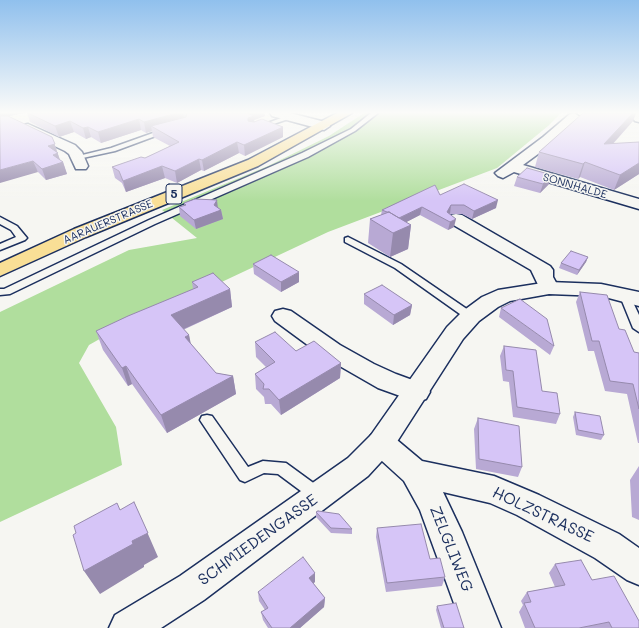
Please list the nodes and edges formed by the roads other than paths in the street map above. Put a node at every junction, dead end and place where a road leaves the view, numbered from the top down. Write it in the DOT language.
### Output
graph roads {
  1 [pos="59,142"];
  2 [pos="131,142"];
  3 [pos="293,142"];
  4 [pos="329,142"];
  5 [pos="545,142"];
  6 [pos="80,162"];
  7 [pos="639,204"];
  8 [pos="456,219"];
  9 [pos="0,220"];
  10 [pos="348,240"];
  11 [pos="0,247"];
  12 [pos="0,270"];
  13 [pos="549,288"];
  14 [pos="0,292"];
  15 [pos="632,298"];
  16 [pos="283,316"];
  17 [pos="471,316"];
  18 [pos="639,328"];
  19 [pos="417,392"];
  20 [pos="207,420"];
  21 [pos="381,443"];
  22 [pos="414,472"];
  23 [pos="319,496"];
  24 [pos="639,568"];
  25 [pos="129,628"];
  26 [pos="482,628"];
  1 -- 6 [label="street"];
  2 -- 6 [label="lane"];
  3 -- 12 [label="main road, AARAUERSTRASSE / 5"];
  4 -- 14 [label="lane"];
  5 -- 7 [label="street, SONNHALDE"];
  8 -- 13 [label="street"];
  9 -- 11 [label="lane"];
  10 -- 17 [label="lane"];
  13 -- 15 [label="street, SCHMIEDENGASSE"];
  13 -- 17 [label="street, SCHMIEDENGASSE"];
  15 -- 18 [label="lane"];
  16 -- 19 [label="street"];
  17 -- 19 [label="street, SCHMIEDENGASSE"];
  19 -- 21 [label="street, SCHMIEDENGASSE"];
  20 -- 23 [label="lane"];
  21 -- 22 [label="street, HOLZSTRASSE"];
  21 -- 23 [label="street, SCHMIEDENGASSE"];
  22 -- 24 [label="street, HOLZSTRASSE"];
  22 -- 26 [label="street, ZELGLIWEG"];
  23 -- 25 [label="street, SCHMIEDENGASSE"];
}
